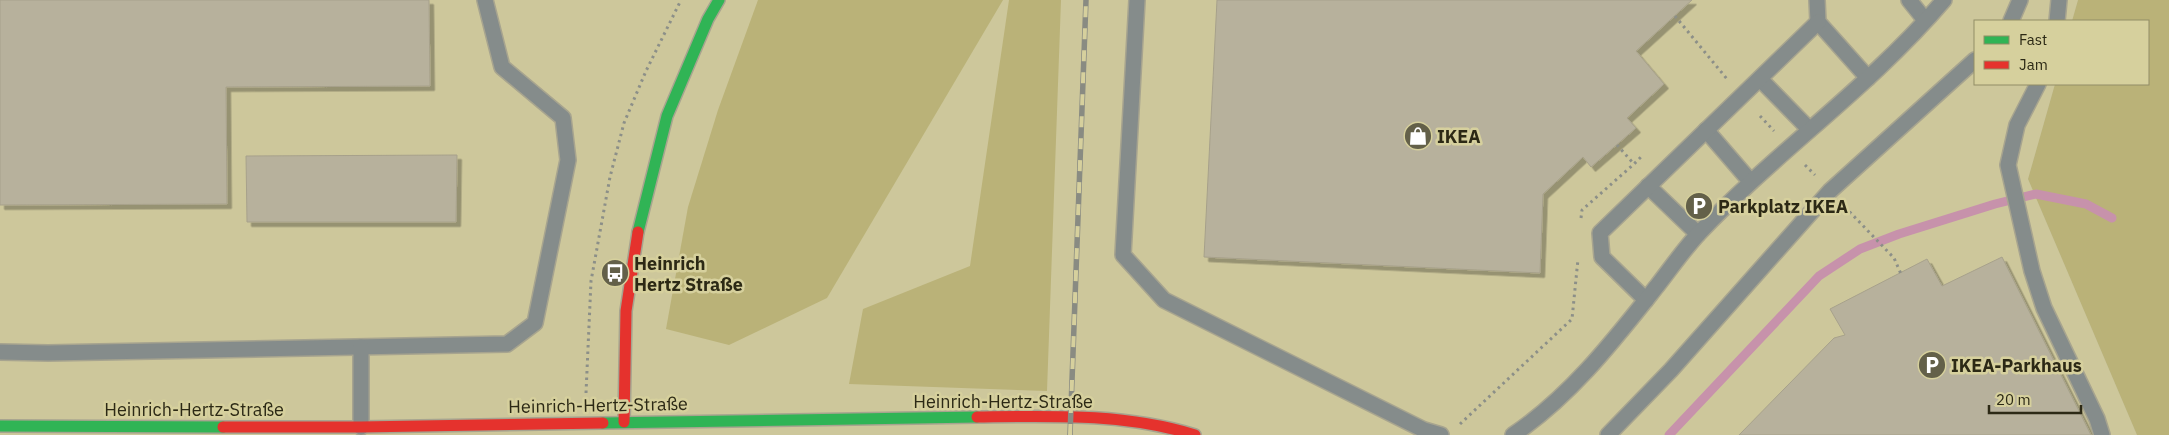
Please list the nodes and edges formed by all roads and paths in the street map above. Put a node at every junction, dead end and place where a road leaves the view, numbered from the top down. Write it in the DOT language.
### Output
graph roads {
  1 [pos="485,0"];
  2 [pos="719,0"];
  3 [pos="1137,0"];
  4 [pos="1816,0"];
  5 [pos="1909,0"];
  6 [pos="1944,0"];
  7 [pos="2020,0"];
  8 [pos="2059,0"];
  9 [pos="1925,20"];
  10 [pos="2011,20"];
  11 [pos="2057,20"];
  12 [pos="1818,22"];
  13 [pos="1974,61"];
  14 [pos="1868,78"];
  15 [pos="1727,79"];
  16 [pos="1760,79"];
  17 [pos="1720,85"];
  18 [pos="2037,85"];
  19 [pos="1809,129"];
  20 [pos="1706,130"];
  21 [pos="1617,145"];
  22 [pos="1648,151"];
  23 [pos="1634,164"];
  24 [pos="1750,181"];
  25 [pos="1648,186"];
  26 [pos="1581,220"];
  27 [pos="1867,229"];
  28 [pos="1698,234"];
  29 [pos="1578,250"];
  30 [pos="1901,274"];
  31 [pos="1646,300"];
  32 [pos="361,348"];
  33 [pos="0,352"];
  34 [pos="624,422"];
  35 [pos="0,426"];
  36 [pos="361,426"];
  37 [pos="1448,432"];
  38 [pos="1195,435"];
  39 [pos="1513,435"];
  40 [pos="1608,435"];
  41 [pos="2102,435"];
  1 -- 32 [label="lane"];
  2 -- 34 [label="street"];
  3 -- 37 [label="lane"];
  4 -- 12 [label="lane"];
  5 -- 9 [label="lane"];
  6 -- 9 [label="lane"];
  7 -- 10 [label="lane"];
  8 -- 11 [label="lane"];
  9 -- 14 [label="lane"];
  12 -- 14 [label="lane"];
  12 -- 16 [label="lane"];
  13 -- 40 [label="lane"];
  14 -- 19 [label="lane"];
  15 -- 17 [label="path"];
  16 -- 19 [label="lane"];
  16 -- 20 [label="lane"];
  18 -- 41 [label="lane"];
  19 -- 24 [label="lane"];
  20 -- 24 [label="lane"];
  20 -- 25 [label="lane"];
  21 -- 23 [label="path"];
  22 -- 23 [label="path"];
  23 -- 26 [label="path"];
  24 -- 28 [label="lane"];
  25 -- 28 [label="lane"];
  25 -- 31 [label="lane"];
  27 -- 30 [label="path"];
  28 -- 31 [label="lane"];
  29 -- 37 [label="path"];
  31 -- 39 [label="lane"];
  32 -- 33 [label="lane"];
  32 -- 36 [label="lane"];
  34 -- 36 [label="street, Heinrich-Hertz-Straße"];
  34 -- 38 [label="street, Heinrich-Hertz-Straße"];
  35 -- 36 [label="street, Heinrich-Hertz-Straße"];
}
